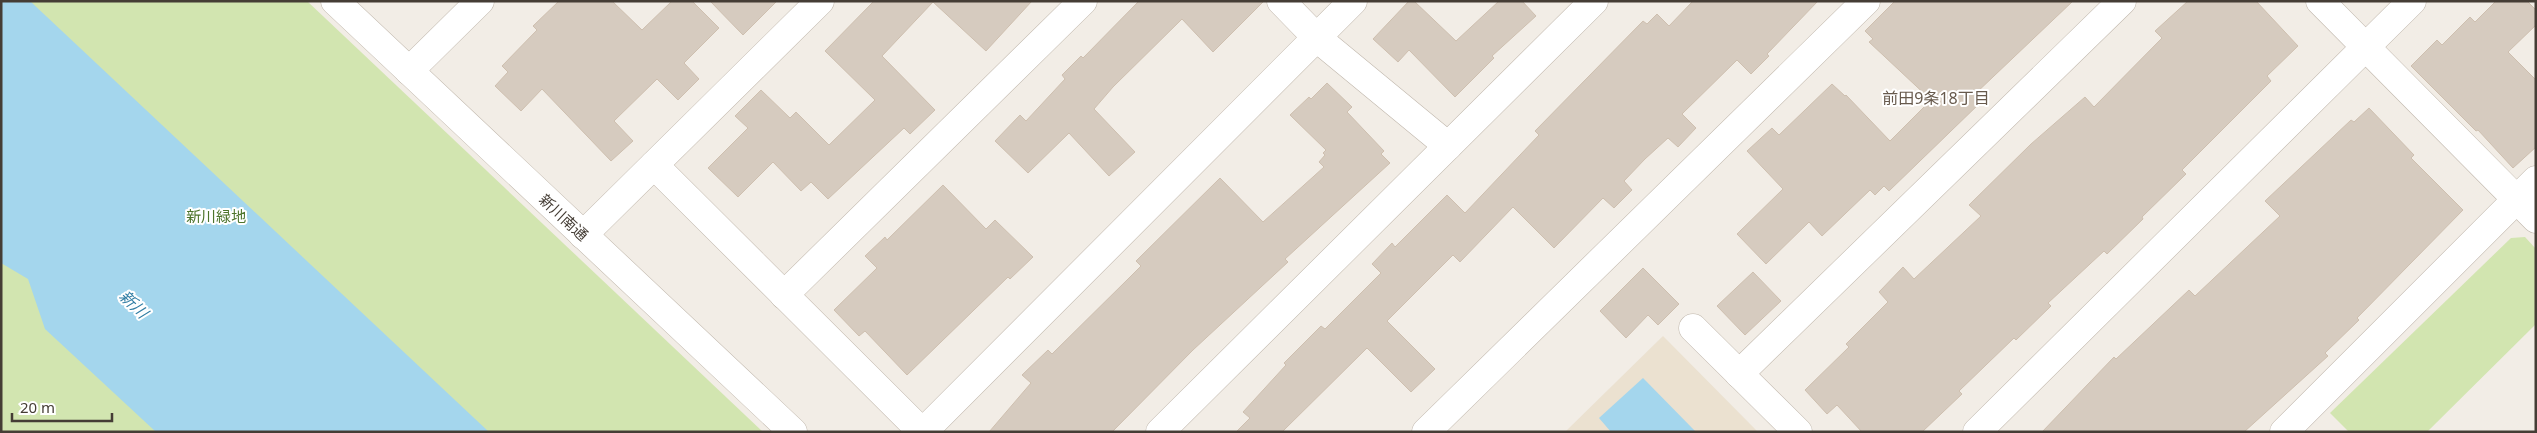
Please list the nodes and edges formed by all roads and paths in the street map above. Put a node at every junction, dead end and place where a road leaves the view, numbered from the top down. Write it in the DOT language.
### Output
graph roads {
  1 [pos="335,1"];
  2 [pos="480,1"];
  3 [pos="820,1"];
  4 [pos="1083,1"];
  5 [pos="1281,1"];
  6 [pos="1353,1"];
  7 [pos="1594,1"];
  8 [pos="1866,1"];
  9 [pos="2122,1"];
  10 [pos="2320,1"];
  11 [pos="2412,1"];
  12 [pos="1317,38"];
  13 [pos="2365,47"];
  14 [pos="409,71"];
  15 [pos="1448,146"];
  16 [pos="654,165"];
  17 [pos="2536,180"];
  18 [pos="2516,200"];
  19 [pos="2536,219"];
  20 [pos="583,235"];
  21 [pos="784,295"];
  22 [pos="1693,328"];
  23 [pos="1739,374"];
  24 [pos="792,432"];
  25 [pos="922,432"];
  26 [pos="1160,432"];
  27 [pos="1426,432"];
  28 [pos="1798,432"];
  29 [pos="1977,432"];
  30 [pos="2284,432"];
  1 -- 14 [label="street, 新川南通"];
  2 -- 14 [label="street"];
  3 -- 16 [label="street"];
  4 -- 21 [label="street"];
  5 -- 12 [label="street"];
  6 -- 12 [label="street"];
  7 -- 15 [label="street"];
  8 -- 27 [label="street"];
  9 -- 23 [label="street"];
  10 -- 13 [label="street"];
  11 -- 13 [label="street"];
  12 -- 15 [label="street"];
  12 -- 25 [label="street"];
  13 -- 18 [label="street"];
  13 -- 29 [label="street"];
  14 -- 20 [label="street, 新川南通"];
  15 -- 26 [label="street"];
  16 -- 20 [label="street"];
  16 -- 21 [label="street"];
  17 -- 18 [label="street"];
  18 -- 19 [label="street"];
  18 -- 30 [label="street"];
  20 -- 24 [label="street, 新川南通"];
  21 -- 25 [label="street"];
  22 -- 23 [label="street"];
  23 -- 28 [label="street"];
}
